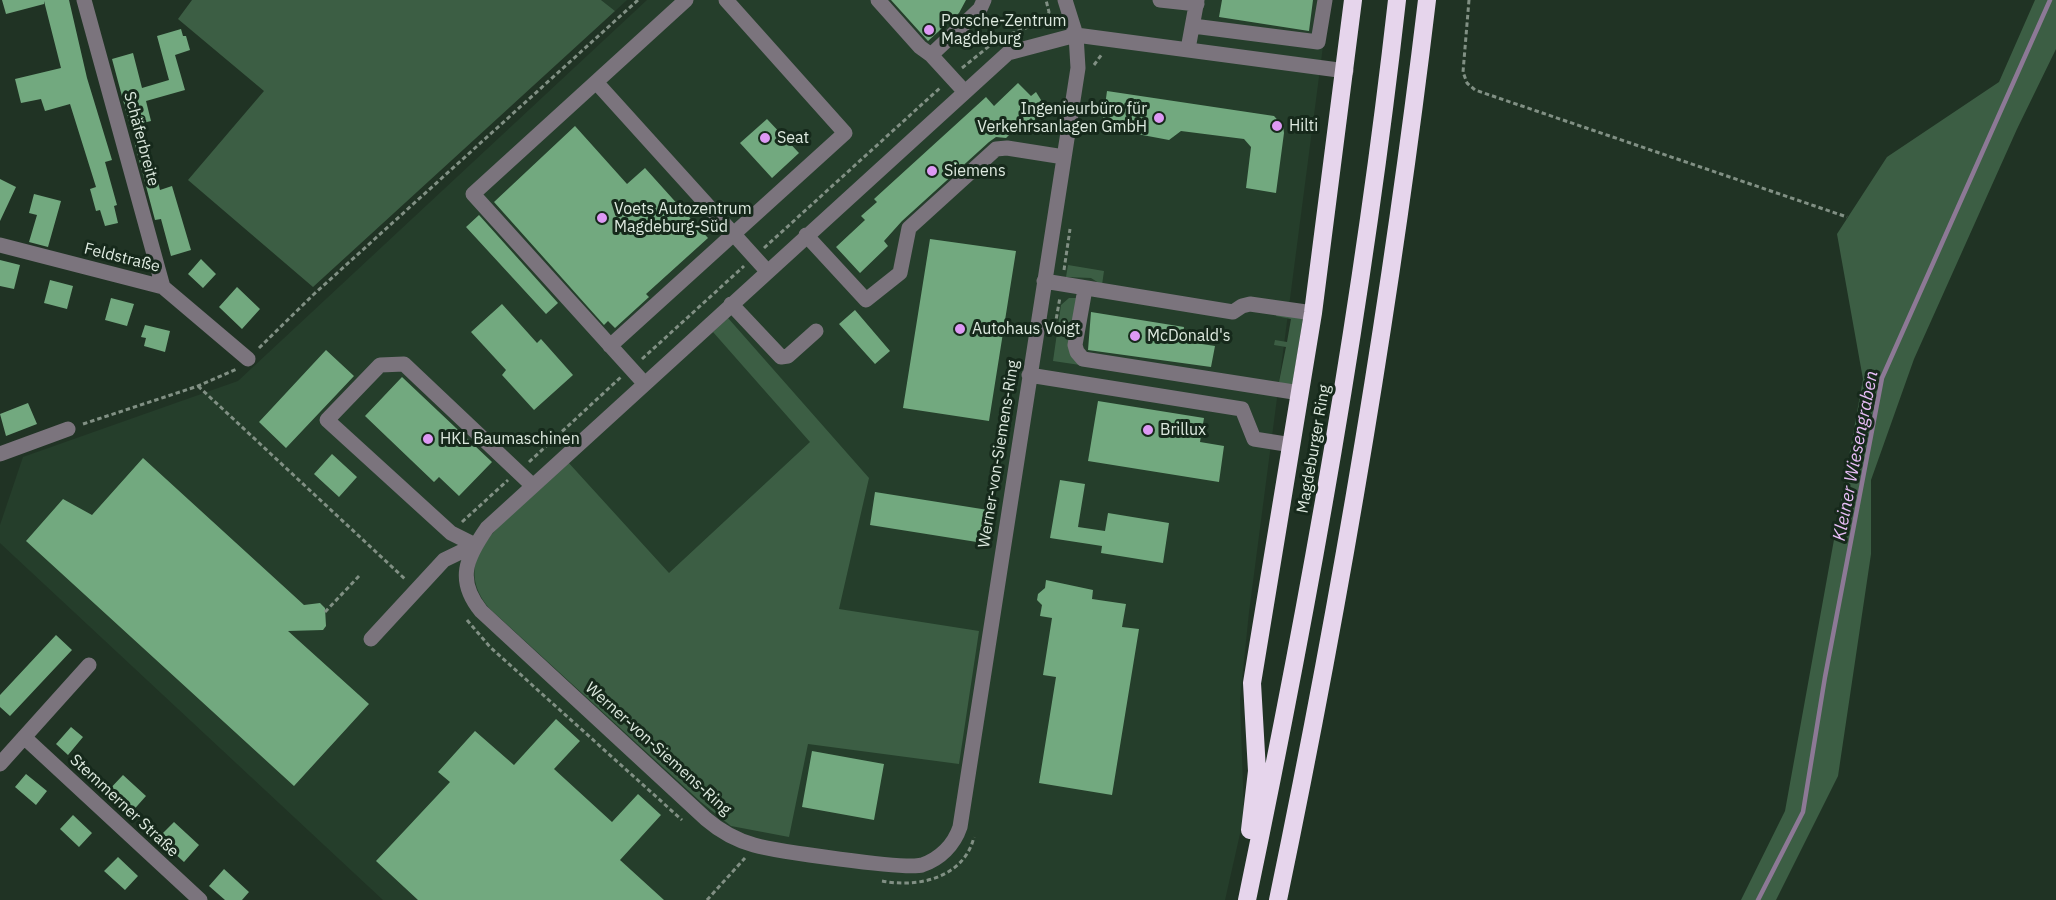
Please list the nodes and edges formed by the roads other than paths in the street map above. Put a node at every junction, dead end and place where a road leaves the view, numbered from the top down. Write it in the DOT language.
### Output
graph roads {
  1 [pos="84,0"];
  2 [pos="686,0"];
  3 [pos="726,0"];
  4 [pos="878,0"];
  5 [pos="984,0"];
  6 [pos="1065,0"];
  7 [pos="1160,0"];
  8 [pos="1324,0"];
  9 [pos="1353,0"];
  10 [pos="1397,0"];
  11 [pos="1427,0"];
  12 [pos="1197,2"];
  13 [pos="1193,26"];
  14 [pos="1076,35"];
  15 [pos="1188,49"];
  16 [pos="931,54"];
  17 [pos="1346,71"];
  18 [pos="596,82"];
  19 [pos="964,91"];
  20 [pos="1064,157"];
  21 [pos="733,234"];
  22 [pos="807,235"];
  23 [pos="0,245"];
  24 [pos="767,271"];
  25 [pos="1044,281"];
  26 [pos="163,287"];
  27 [pos="1085,289"];
  28 [pos="731,304"];
  29 [pos="1313,313"];
  30 [pos="816,331"];
  31 [pos="610,346"];
  32 [pos="248,359"];
  33 [pos="1029,375"];
  34 [pos="644,383"];
  35 [pos="1300,393"];
  36 [pos="68,429"];
  37 [pos="1292,445"];
  38 [pos="0,454"];
  39 [pos="531,485"];
  40 [pos="475,545"];
  41 [pos="371,639"];
  42 [pos="89,665"];
  43 [pos="24,737"];
  44 [pos="0,764"];
  45 [pos="1247,899"];
  46 [pos="200,900"];
  47 [pos="1278,900"];
  1 -- 26 [label="street, Schäferbreite"];
  2 -- 18 [label="street"];
  3 -- 21 [label="street"];
  4 -- 16 [label="street"];
  5 -- 16 [label="street"];
  6 -- 14 [label="street, Werner-von-Siemens-Ring"];
  7 -- 12 [label="street"];
  8 -- 13 [label="street"];
  9 -- 17 [label="highway"];
  10 -- 45 [label="highway, Magdeburger Ring"];
  11 -- 47 [label="highway"];
  12 -- 13 [label="street"];
  13 -- 15 [label="street"];
  14 -- 15 [label="street, Werner-von-Siemens-Ring"];
  14 -- 19 [label="street, Werner-von-Siemens-Ring"];
  14 -- 20 [label="street, Werner-von-Siemens-Ring"];
  15 -- 17 [label="street, Werner-von-Siemens-Ring"];
  16 -- 19 [label="street"];
  17 -- 29 [label="highway"];
  18 -- 21 [label="street"];
  18 -- 31 [label="street"];
  19 -- 22 [label="street, Werner-von-Siemens-Ring"];
  20 -- 22 [label="street"];
  20 -- 25 [label="street, Werner-von-Siemens-Ring"];
  21 -- 24 [label="street"];
  21 -- 31 [label="street"];
  22 -- 24 [label="street, Werner-von-Siemens-Ring"];
  23 -- 26 [label="street, Feldstraße"];
  24 -- 28 [label="street, Werner-von-Siemens-Ring"];
  25 -- 27 [label="street"];
  25 -- 33 [label="street, Werner-von-Siemens-Ring"];
  26 -- 32 [label="street, Feldstraße"];
  27 -- 29 [label="street"];
  27 -- 35 [label="street"];
  28 -- 30 [label="street"];
  28 -- 34 [label="street, Werner-von-Siemens-Ring"];
  29 -- 35 [label="highway"];
  31 -- 34 [label="street"];
  33 -- 37 [label="street"];
  33 -- 40 [label="street, Werner-von-Siemens-Ring"];
  34 -- 39 [label="street, Werner-von-Siemens-Ring"];
  35 -- 37 [label="highway"];
  36 -- 38 [label="street"];
  37 -- 45 [label="highway"];
  39 -- 40 [label="street, Werner-von-Siemens-Ring"];
  39 -- 40 [label="street"];
  40 -- 41 [label="street"];
  42 -- 43 [label="street"];
  43 -- 44 [label="street"];
  43 -- 46 [label="street, Stemmerner Straße"];
}
